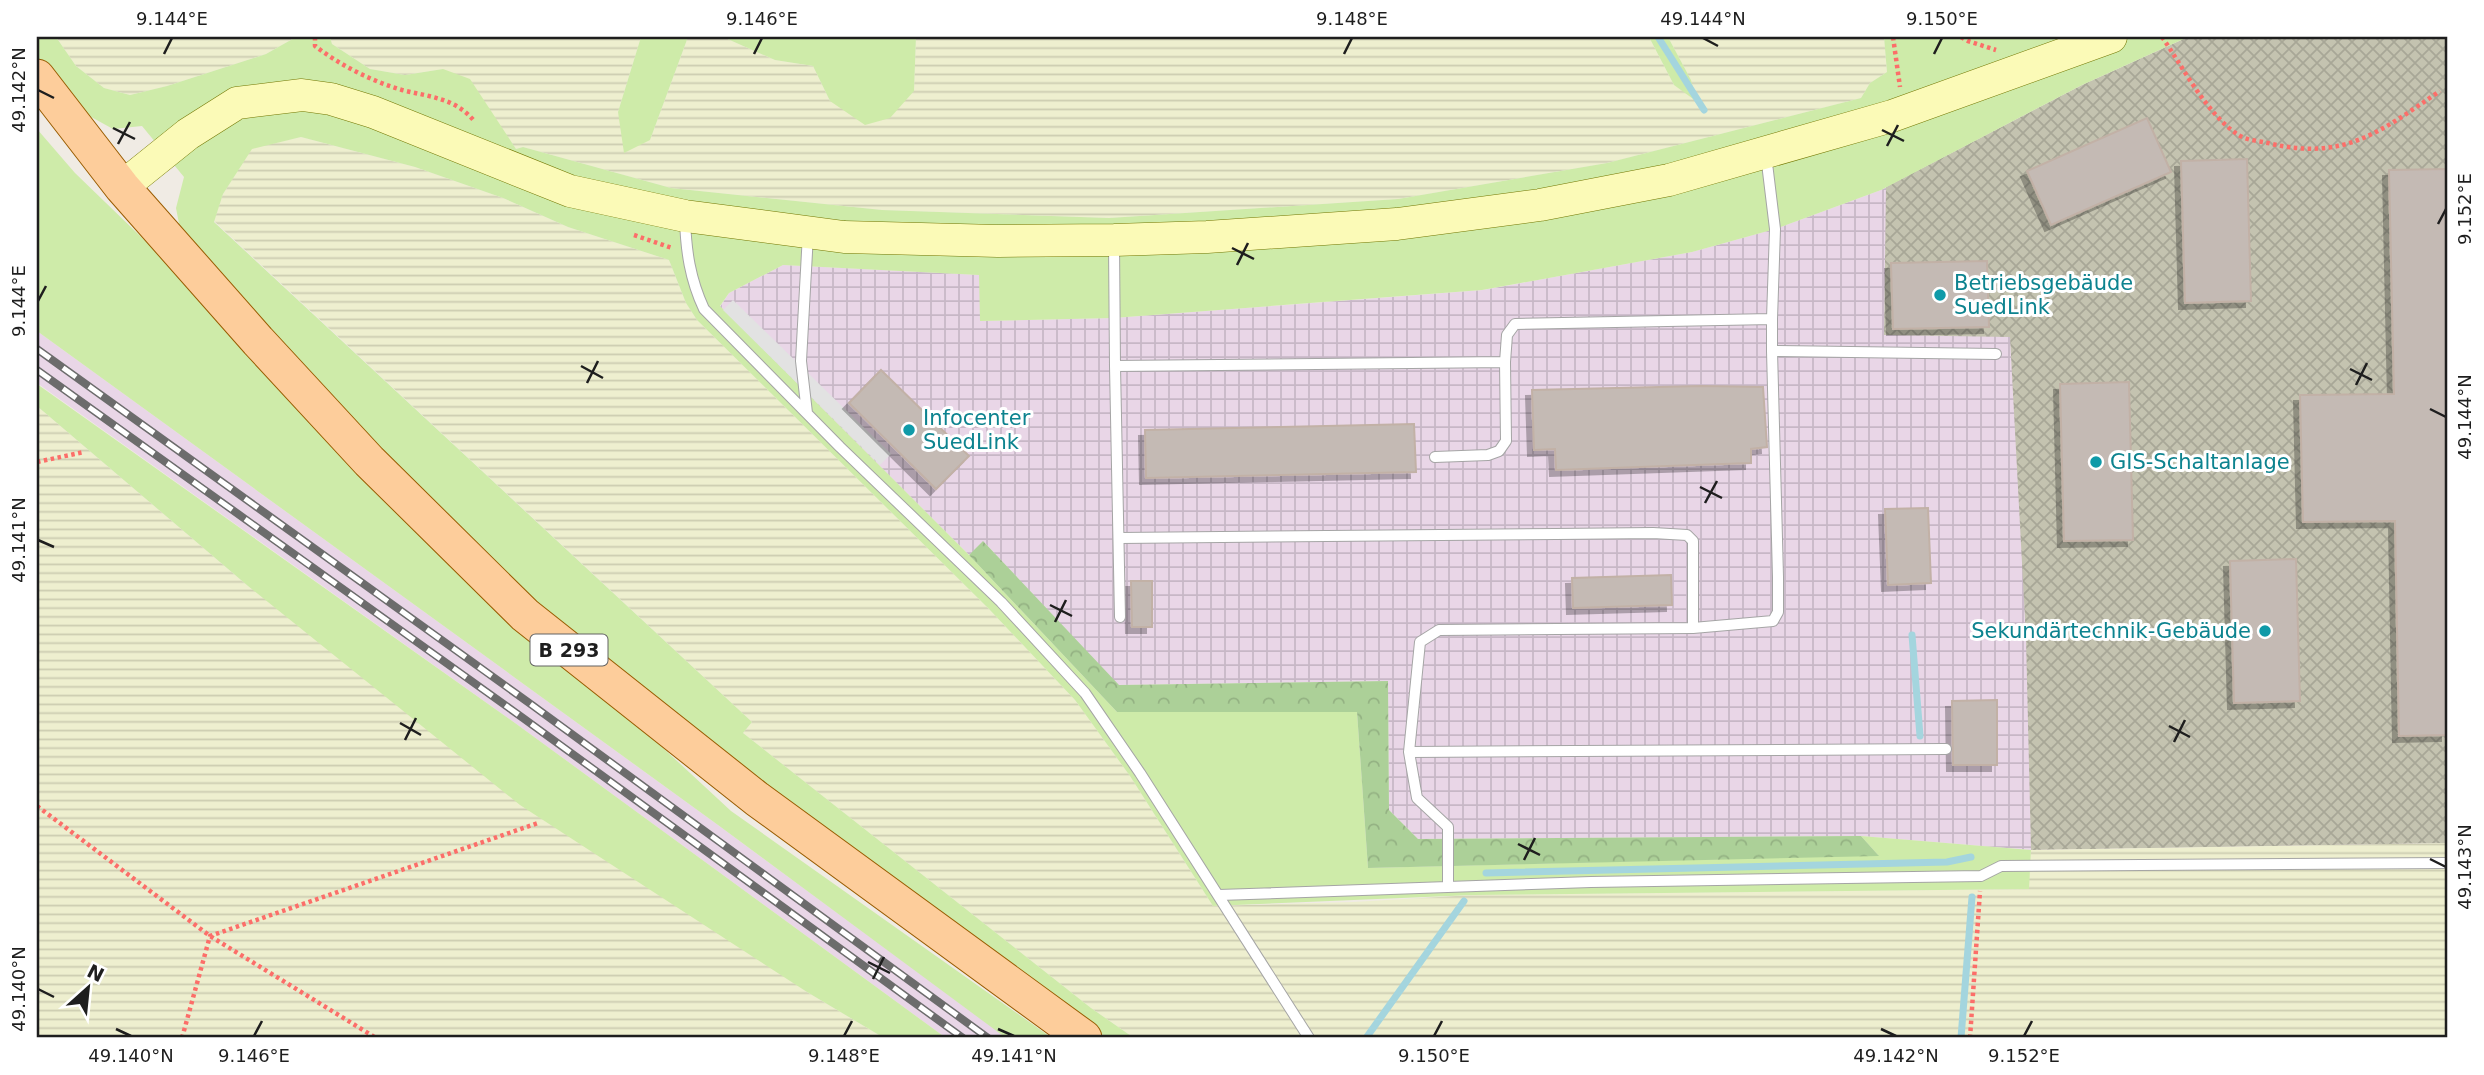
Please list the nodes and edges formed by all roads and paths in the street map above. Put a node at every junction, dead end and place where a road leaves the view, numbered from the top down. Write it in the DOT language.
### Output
graph roads {
  1 [pos="1892,37"];
  2 [pos="1961,37"];
  3 [pos="2111,37"];
  4 [pos="2162,37"];
  5 [pos="1997,50"];
  6 [pos="37,77"];
  7 [pos="2440,91"];
  8 [pos="1903,112"];
  9 [pos="1765,153"];
  10 [pos="122,187"];
  11 [pos="685,216"];
  12 [pos="808,232"];
  13 [pos="1114,240"];
  14 [pos="1772,320"];
  15 [pos="1772,351"];
  16 [pos="1996,354"];
  17 [pos="1505,362"];
  18 [pos="1115,366"];
  19 [pos="807,413"];
  20 [pos="84,452"];
  21 [pos="1435,457"];
  22 [pos="37,462"];
  23 [pos="1120,538"];
  24 [pos="1121,617"];
  25 [pos="1693,628"];
  26 [pos="1946,748"];
  27 [pos="1409,752"];
  28 [pos="37,806"];
  29 [pos="538,823"];
  30 [pos="2447,863"];
  31 [pos="1981,876"];
  32 [pos="1448,887"];
  33 [pos="1219,895"];
  34 [pos="210,936"];
  35 [pos="182,1038"];
  36 [pos="376,1038"];
  37 [pos="1084,1038"];
  38 [pos="1309,1038"];
  39 [pos="1970,1038"];
  1 -- 8 [label="path"];
  2 -- 5 [label="path"];
  3 -- 8 [label="main road"];
  4 -- 7 [label="path"];
  6 -- 10 [label="main road, B 293"];
  8 -- 9 [label="main road"];
  9 -- 13 [label="main road"];
  9 -- 14 [label="lane"];
  10 -- 11 [label="main road"];
  10 -- 37 [label="main road, B 293"];
  11 -- 12 [label="main road"];
  11 -- 19 [label="lane"];
  12 -- 13 [label="main road"];
  12 -- 19 [label="lane"];
  13 -- 18 [label="lane"];
  14 -- 15 [label="lane"];
  14 -- 17 [label="lane"];
  15 -- 16 [label="lane"];
  15 -- 25 [label="lane"];
  17 -- 18 [label="lane"];
  17 -- 21 [label="lane"];
  18 -- 23 [label="lane"];
  19 -- 33 [label="lane"];
  20 -- 22 [label="path"];
  23 -- 24 [label="lane"];
  23 -- 25 [label="lane"];
  25 -- 27 [label="lane"];
  26 -- 27 [label="lane"];
  27 -- 32 [label="lane"];
  28 -- 34 [label="path"];
  29 -- 34 [label="path"];
  30 -- 31 [label="lane"];
  31 -- 32 [label="lane"];
  31 -- 39 [label="path"];
  32 -- 33 [label="lane"];
  33 -- 38 [label="lane"];
  34 -- 35 [label="path"];
  34 -- 36 [label="path"];
}
